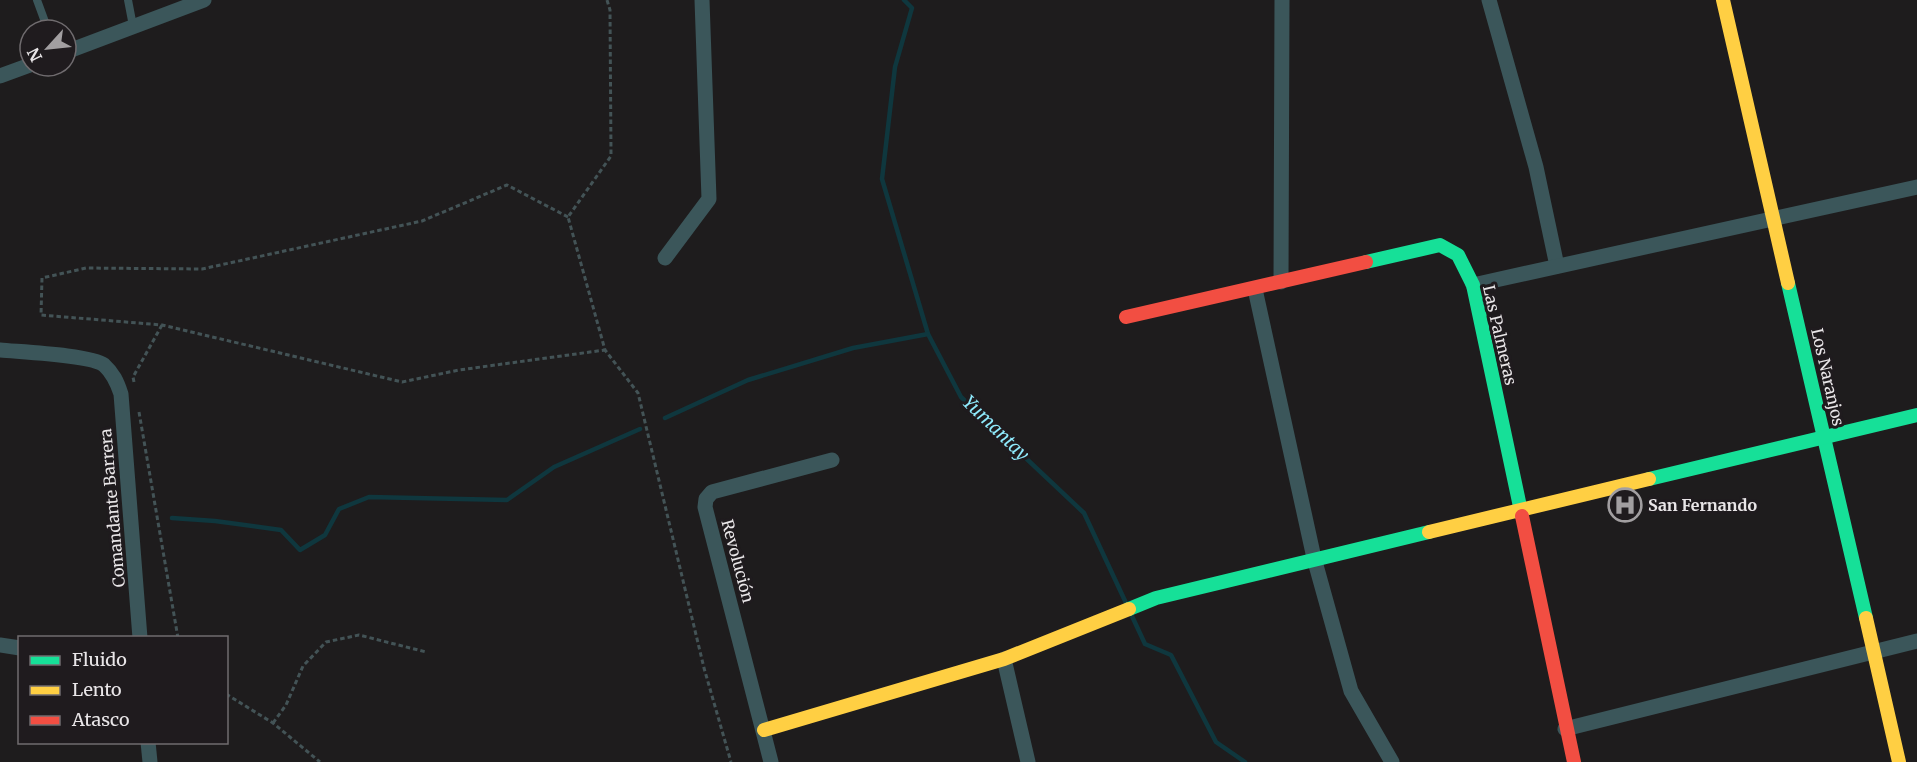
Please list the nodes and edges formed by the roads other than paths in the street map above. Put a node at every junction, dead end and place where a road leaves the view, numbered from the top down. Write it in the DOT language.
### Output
graph roads {
  1 [pos="37,0"];
  2 [pos="128,0"];
  3 [pos="204,0"];
  4 [pos="702,0"];
  5 [pos="1282,0"];
  6 [pos="1489,0"];
  7 [pos="1723,0"];
  8 [pos="44,18"];
  9 [pos="134,26"];
  10 [pos="78,47"];
  11 [pos="18,69"];
  12 [pos="0,76"];
  13 [pos="1917,187"];
  14 [pos="1774,219"];
  15 [pos="666,258"];
  16 [pos="1557,266"];
  17 [pos="1281,282"];
  18 [pos="1473,285"];
  19 [pos="1255,289"];
  20 [pos="1126,317"];
  21 [pos="0,350"];
  22 [pos="1917,415"];
  23 [pos="1826,437"];
  24 [pos="832,460"];
  25 [pos="1522,509"];
  26 [pos="1314,558"];
  27 [pos="140,636"];
  28 [pos="1917,641"];
  29 [pos="0,645"];
  30 [pos="18,648"];
  31 [pos="1873,650"];
  32 [pos="1004,659"];
  33 [pos="1565,729"];
  34 [pos="764,730"];
  35 [pos="148,744"];
  36 [pos="150,762"];
  37 [pos="771,762"];
  38 [pos="1028,762"];
  39 [pos="1392,762"];
  40 [pos="1574,762"];
  41 [pos="1899,762"];
  1 -- 8 [label="lane"];
  2 -- 9 [label="lane"];
  3 -- 9 [label="street"];
  4 -- 15 [label="street"];
  5 -- 17 [label="street"];
  6 -- 16 [label="street"];
  7 -- 14 [label="street, Los Naranjos"];
  9 -- 10 [label="street"];
  11 -- 12 [label="street"];
  13 -- 14 [label="street"];
  14 -- 16 [label="street"];
  14 -- 23 [label="street, Los Naranjos"];
  16 -- 18 [label="street"];
  17 -- 18 [label="street, Las Palmeras"];
  17 -- 19 [label="street, Las Palmeras"];
  18 -- 25 [label="street, Las Palmeras"];
  19 -- 20 [label="street, Las Palmeras"];
  19 -- 26 [label="street"];
  21 -- 27 [label="street, Comandante Barrera"];
  22 -- 23 [label="street"];
  23 -- 25 [label="street"];
  23 -- 31 [label="street, Los Naranjos"];
  24 -- 34 [label="street, Revolución"];
  25 -- 26 [label="street"];
  25 -- 33 [label="street, Las Palmeras"];
  26 -- 32 [label="street"];
  26 -- 39 [label="street"];
  28 -- 31 [label="street"];
  29 -- 30 [label="street"];
  31 -- 33 [label="street"];
  31 -- 41 [label="street, Los Naranjos"];
  32 -- 34 [label="street"];
  32 -- 38 [label="street"];
  33 -- 40 [label="street, Las Palmeras"];
  34 -- 37 [label="street, Revolución"];
  35 -- 36 [label="street"];
}
